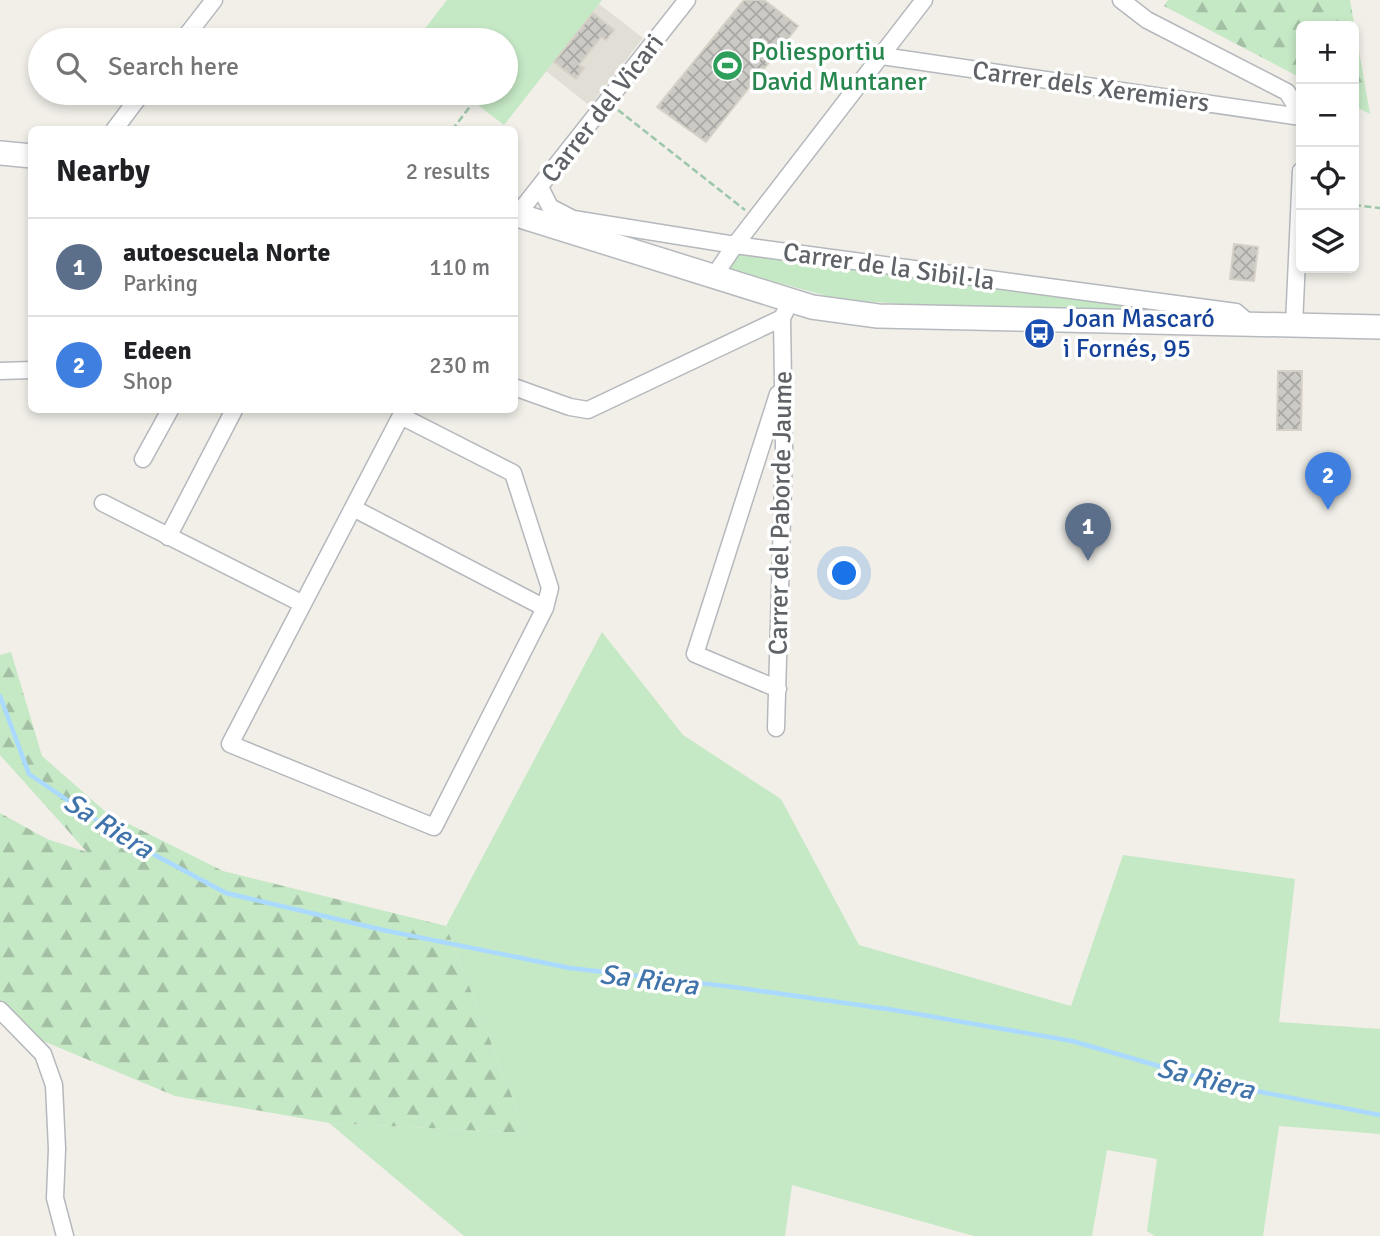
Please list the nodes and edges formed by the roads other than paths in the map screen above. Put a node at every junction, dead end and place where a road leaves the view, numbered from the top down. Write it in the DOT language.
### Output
graph roads {
  1 [pos="215,0"];
  2 [pos="687,0"];
  3 [pos="924,0"];
  4 [pos="1121,0"];
  5 [pos="193,28"];
  6 [pos="882,56"];
  7 [pos="133,105"];
  8 [pos="1296,107"];
  9 [pos="1296,115"];
  10 [pos="117,126"];
  11 [pos="0,153"];
  12 [pos="28,156"];
  13 [pos="540,187"];
  14 [pos="1299,210"];
  15 [pos="518,213"];
  16 [pos="518,216"];
  17 [pos="736,245"];
  18 [pos="714,276"];
  19 [pos="787,309"];
  20 [pos="1250,324"];
  21 [pos="1294,325"];
  22 [pos="1380,327"];
  23 [pos="28,370"];
  24 [pos="0,371"];
  25 [pos="782,381"];
  26 [pos="518,388"];
  27 [pos="168,413"];
  28 [pos="232,413"];
  29 [pos="402,413"];
  30 [pos="143,459"];
  31 [pos="103,503"];
  32 [pos="353,508"];
  33 [pos="169,537"];
  34 [pos="303,604"];
  35 [pos="545,608"];
  36 [pos="778,689"];
  37 [pos="776,727"];
  38 [pos="0,1010"];
  39 [pos="65,1236"];
  1 -- 5 [label="street"];
  2 -- 13 [label="street, Carrer del Vicari"];
  3 -- 6 [label="street"];
  4 -- 8 [label="street"];
  6 -- 9 [label="street, Carrer dels Xeremiers"];
  6 -- 17 [label="street"];
  7 -- 10 [label="street"];
  11 -- 12 [label="street"];
  13 -- 15 [label="street, Carrer del Vicari"];
  13 -- 17 [label="street, Carrer de la Sibil·la"];
  14 -- 21 [label="street"];
  16 -- 18 [label="street"];
  17 -- 18 [label="street"];
  17 -- 20 [label="street, Carrer de la Sibil·la"];
  18 -- 19 [label="street"];
  19 -- 20 [label="street"];
  19 -- 25 [label="street, Carrer del Paborde Jaume"];
  19 -- 26 [label="street"];
  20 -- 21 [label="street"];
  21 -- 22 [label="street"];
  23 -- 24 [label="street"];
  25 -- 36 [label="street, Carrer del Paborde Jaume"];
  25 -- 36 [label="street"];
  27 -- 30 [label="street"];
  28 -- 33 [label="street"];
  29 -- 32 [label="street"];
  29 -- 35 [label="street"];
  31 -- 33 [label="street"];
  32 -- 34 [label="street"];
  32 -- 35 [label="street"];
  33 -- 34 [label="street"];
  34 -- 35 [label="street"];
  36 -- 37 [label="street, Carrer del Paborde Jaume"];
  38 -- 39 [label="street"];
}
